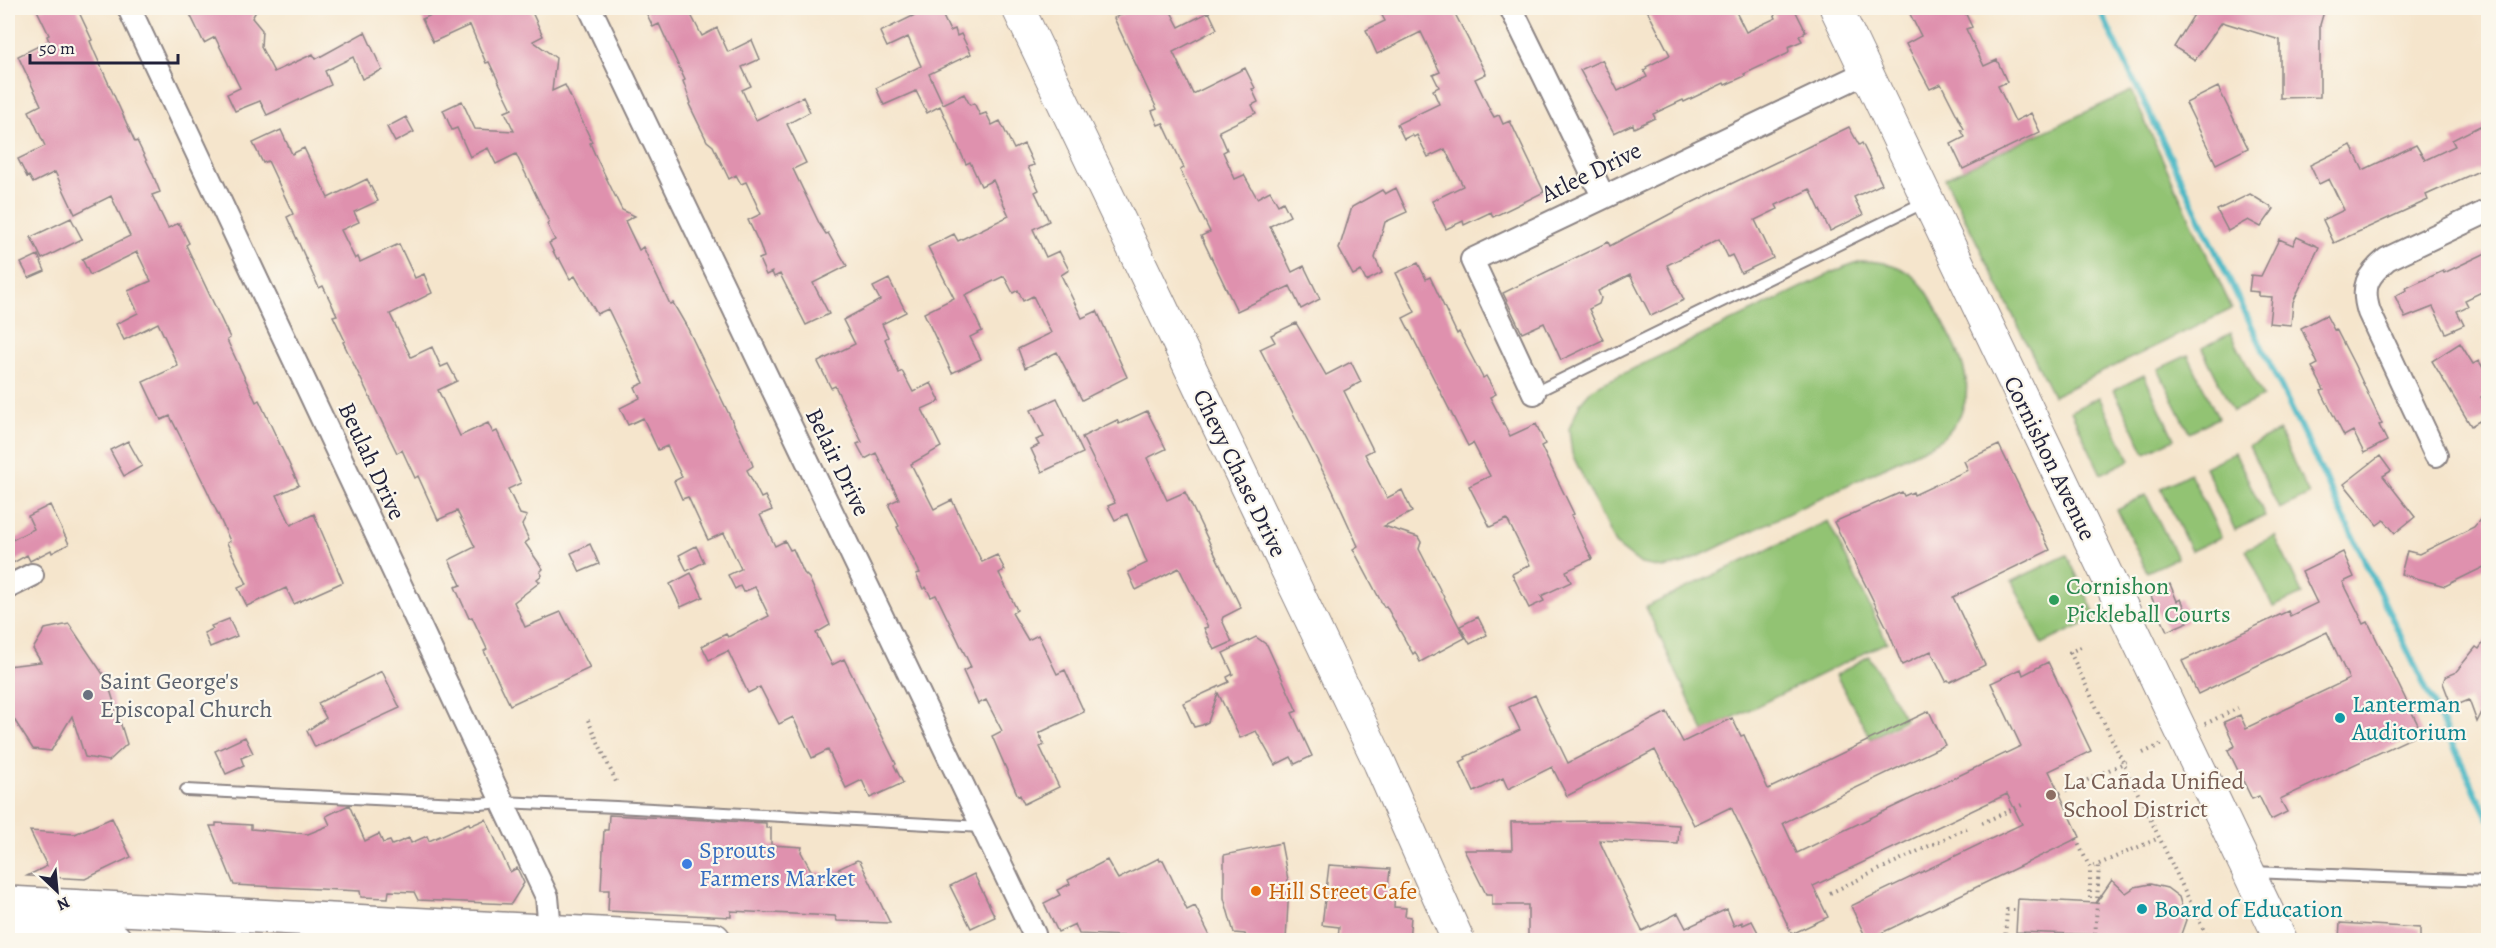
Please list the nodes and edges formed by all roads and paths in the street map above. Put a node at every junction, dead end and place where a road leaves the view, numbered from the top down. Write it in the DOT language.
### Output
graph roads {
  1 [pos="129,8"];
  2 [pos="590,8"];
  3 [pos="1018,8"];
  4 [pos="1511,8"];
  5 [pos="1836,8"];
  6 [pos="1867,72"];
  7 [pos="1603,196"];
  8 [pos="1927,201"];
  9 [pos="2488,211"];
  10 [pos="1534,393"];
  11 [pos="2436,455"];
  12 [pos="32,575"];
  13 [pos="8,587"];
  14 [pos="2080,647"];
  15 [pos="2238,708"];
  16 [pos="588,720"];
  17 [pos="2204,724"];
  18 [pos="2168,741"];
  19 [pos="2143,753"];
  20 [pos="2124,762"];
  21 [pos="617,784"];
  22 [pos="186,790"];
  23 [pos="2060,793"];
  24 [pos="502,802"];
  25 [pos="2024,804"];
  26 [pos="1982,823"];
  27 [pos="983,827"];
  28 [pos="1970,827"];
  29 [pos="2159,838"];
  30 [pos="2076,839"];
  31 [pos="2099,864"];
  32 [pos="2090,868"];
  33 [pos="2248,872"];
  34 [pos="2488,881"];
  35 [pos="1830,893"];
  36 [pos="2090,898"];
  37 [pos="8,903"];
  38 [pos="2017,910"];
  39 [pos="2210,913"];
  40 [pos="2198,918"];
  41 [pos="8,935"];
  42 [pos="552,936"];
  43 [pos="115,940"];
  44 [pos="704,940"];
  45 [pos="1035,940"];
  46 [pos="1458,940"];
  47 [pos="2005,940"];
  48 [pos="2095,940"];
  49 [pos="2207,940"];
  50 [pos="2281,940"];
  1 -- 24 [label="street, Beulah Drive"];
  2 -- 27 [label="street, Belair Drive"];
  3 -- 46 [label="street, Chevy Chase Drive"];
  4 -- 7 [label="street"];
  5 -- 6 [label="street, Cornishon Avenue"];
  6 -- 7 [label="street, Atlee Drive"];
  6 -- 8 [label="street, Cornishon Avenue"];
  7 -- 10 [label="street, Atlee Drive"];
  8 -- 10 [label="lane"];
  8 -- 33 [label="street, Cornishon Avenue"];
  9 -- 11 [label="street"];
  12 -- 13 [label="street"];
  14 -- 20 [label="path"];
  15 -- 17 [label="path"];
  16 -- 21 [label="path"];
  18 -- 19 [label="path"];
  20 -- 23 [label="path"];
  20 -- 29 [label="path"];
  22 -- 24 [label="lane"];
  24 -- 27 [label="lane"];
  24 -- 42 [label="street, Beulah Drive"];
  25 -- 26 [label="path"];
  27 -- 45 [label="street, Belair Drive"];
  28 -- 35 [label="path"];
  29 -- 31 [label="path"];
  29 -- 40 [label="path"];
  30 -- 32 [label="path"];
  31 -- 32 [label="path"];
  31 -- 48 [label="path"];
  32 -- 36 [label="path"];
  33 -- 34 [label="lane"];
  33 -- 50 [label="street, Cornishon Avenue"];
  37 -- 42 [label="main road"];
  38 -- 47 [label="path"];
  39 -- 40 [label="path"];
  40 -- 49 [label="path"];
  41 -- 43 [label="main road"];
  42 -- 44 [label="main road"];
}
